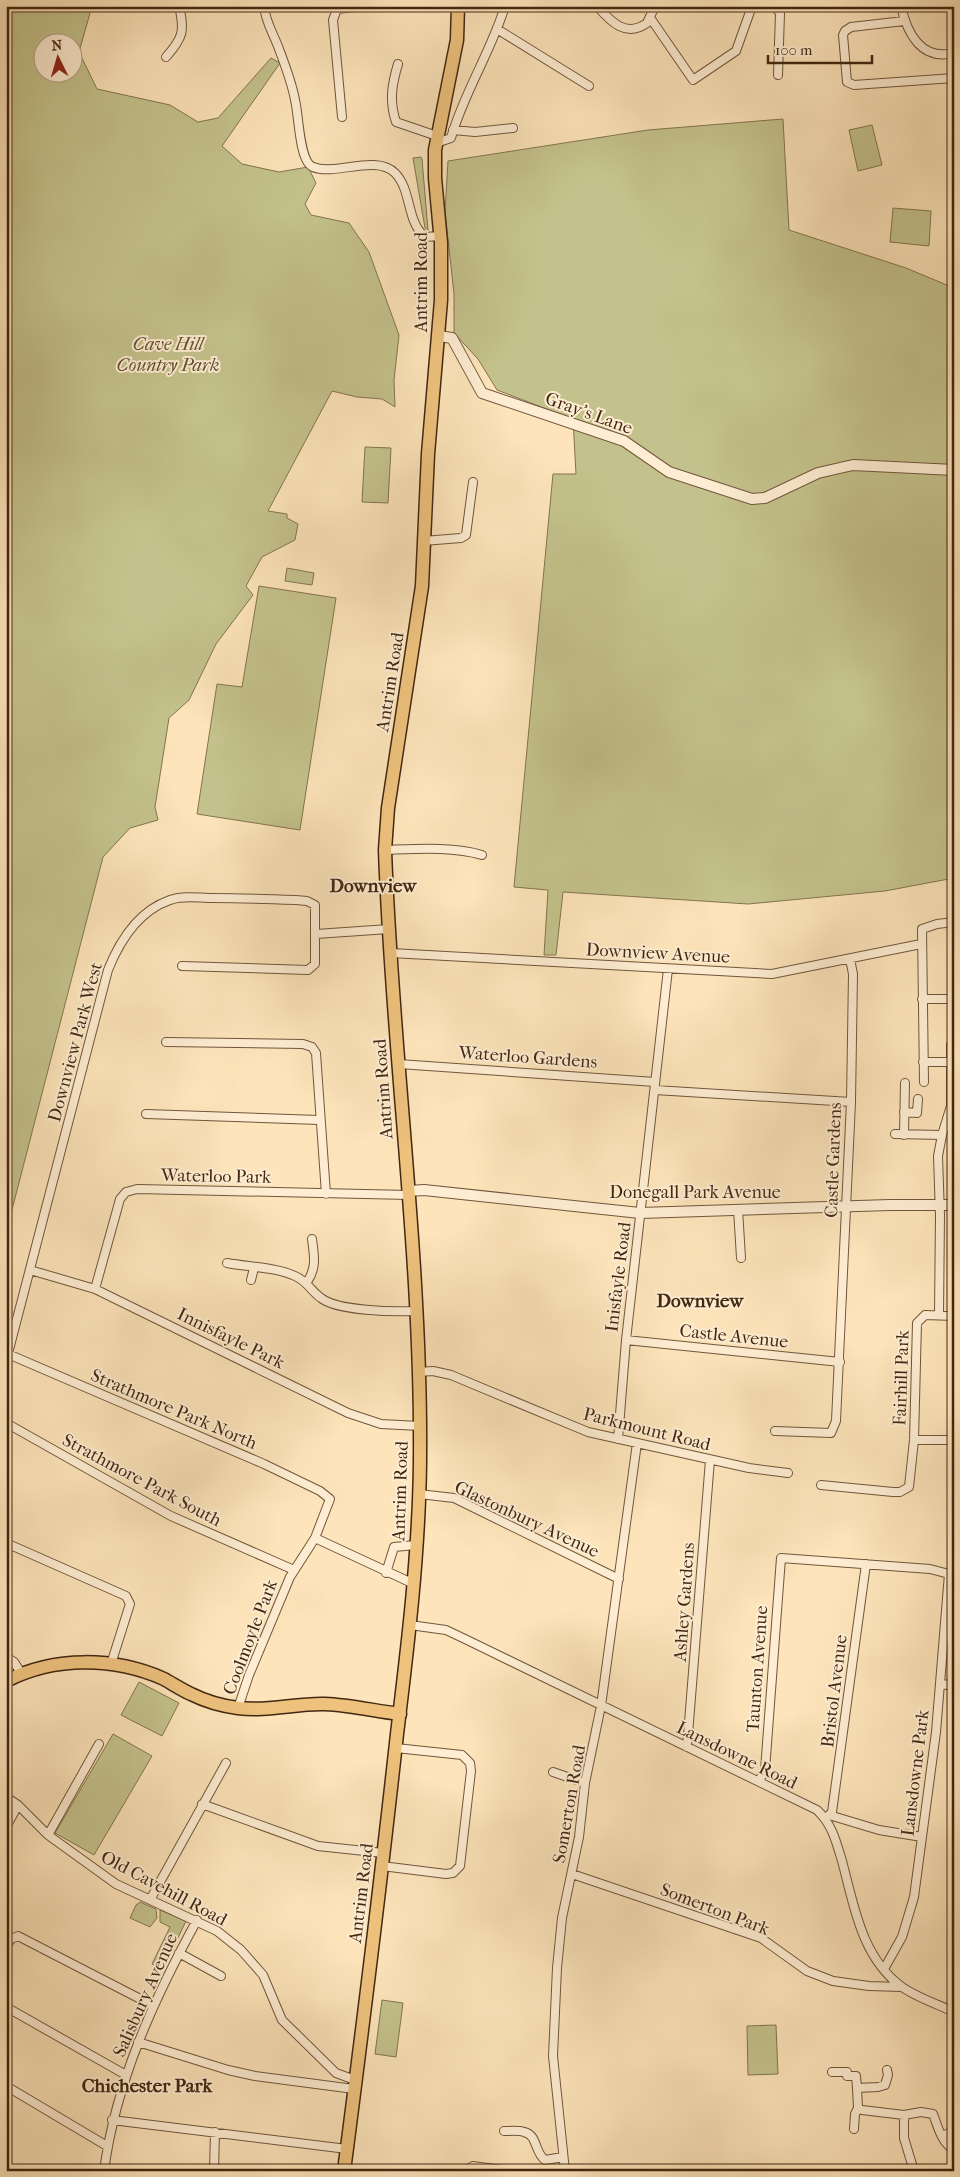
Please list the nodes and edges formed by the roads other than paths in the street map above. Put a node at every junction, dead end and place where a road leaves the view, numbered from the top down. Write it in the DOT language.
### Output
graph roads {
  1 [pos="179,6"];
  2 [pos="264,6"];
  3 [pos="366,6"];
  4 [pos="458,6"];
  5 [pos="505,6"];
  6 [pos="597,6"];
  7 [pos="655,6"];
  8 [pos="752,6"];
  9 [pos="774,6"];
  10 [pos="901,6"];
  11 [pos="651,19"];
  12 [pos="904,21"];
  13 [pos="497,29"];
  14 [pos="954,53"];
  15 [pos="166,57"];
  16 [pos="398,64"];
  17 [pos="778,75"];
  18 [pos="954,78"];
  19 [pos="589,86"];
  20 [pos="342,117"];
  21 [pos="513,128"];
  22 [pos="453,130"];
  23 [pos="436,140"];
  24 [pos="440,236"];
  25 [pos="439,336"];
  26 [pos="954,470"];
  27 [pos="473,482"];
  28 [pos="423,541"];
  29 [pos="385,850"];
  30 [pos="482,855"];
  31 [pos="954,922"];
  32 [pos="389,929"];
  33 [pos="316,934"];
  34 [pos="921,944"];
  35 [pos="391,953"];
  36 [pos="850,960"];
  37 [pos="182,966"];
  38 [pos="668,969"];
  39 [pos="922,999"];
  40 [pos="954,999"];
  41 [pos="166,1042"];
  42 [pos="951,1045"];
  43 [pos="923,1062"];
  44 [pos="952,1062"];
  45 [pos="398,1064"];
  46 [pos="924,1082"];
  47 [pos="905,1083"];
  48 [pos="655,1086"];
  49 [pos="918,1099"];
  50 [pos="851,1102"];
  51 [pos="904,1112"];
  52 [pos="146,1114"];
  53 [pos="319,1120"];
  54 [pos="895,1134"];
  55 [pos="904,1134"];
  56 [pos="942,1135"];
  57 [pos="408,1193"];
  58 [pos="326,1194"];
  59 [pos="940,1205"];
  60 [pos="846,1206"];
  61 [pos="954,1206"];
  62 [pos="738,1209"];
  63 [pos="640,1212"];
  64 [pos="312,1239"];
  65 [pos="740,1258"];
  66 [pos="227,1263"];
  67 [pos="254,1268"];
  68 [pos="30,1270"];
  69 [pos="251,1280"];
  70 [pos="307,1282"];
  71 [pos="95,1290"];
  72 [pos="416,1311"];
  73 [pos="939,1314"];
  74 [pos="954,1316"];
  75 [pos="626,1340"];
  76 [pos="7,1358"];
  77 [pos="840,1362"];
  78 [pos="418,1372"];
  79 [pos="6,1423"];
  80 [pos="420,1426"];
  81 [pos="775,1431"];
  82 [pos="618,1439"];
  83 [pos="914,1440"];
  84 [pos="954,1440"];
  85 [pos="637,1443"];
  86 [pos="710,1460"];
  87 [pos="788,1473"];
  88 [pos="821,1485"];
  89 [pos="419,1494"];
  90 [pos="327,1496"];
  91 [pos="315,1538"];
  92 [pos="6,1543"];
  93 [pos="416,1545"];
  94 [pos="866,1564"];
  95 [pos="386,1573"];
  96 [pos="292,1574"];
  97 [pos="620,1579"];
  98 [pos="414,1584"];
  99 [pos="410,1625"];
  100 [pos="6,1657"];
  101 [pos="111,1664"];
  102 [pos="21,1673"];
  103 [pos="6,1681"];
  104 [pos="940,1684"];
  105 [pos="954,1685"];
  106 [pos="601,1706"];
  107 [pos="238,1708"];
  108 [pos="400,1714"];
  109 [pos="99,1744"];
  110 [pos="687,1747"];
  111 [pos="396,1748"];
  112 [pos="226,1763"];
  113 [pos="553,1772"];
  114 [pos="759,1782"];
  115 [pos="585,1783"];
  116 [pos="6,1797"];
  117 [pos="18,1804"];
  118 [pos="202,1804"];
  119 [pos="827,1817"];
  120 [pos="6,1827"];
  121 [pos="48,1835"];
  122 [pos="922,1837"];
  123 [pos="384,1852"];
  124 [pos="382,1866"];
  125 [pos="572,1874"];
  126 [pos="150,1900"];
  127 [pos="197,1920"];
  128 [pos="6,1947"];
  129 [pos="179,1953"];
  130 [pos="884,1969"];
  131 [pos="221,1976"];
  132 [pos="902,1987"];
  133 [pos="154,2006"];
  134 [pos="6,2008"];
  135 [pos="954,2012"];
  136 [pos="138,2042"];
  137 [pos="887,2070"];
  138 [pos="832,2072"];
  139 [pos="126,2075"];
  140 [pos="355,2084"];
  141 [pos="6,2086"];
  142 [pos="857,2088"];
  143 [pos="858,2108"];
  144 [pos="904,2115"];
  145 [pos="112,2120"];
  146 [pos="854,2129"];
  147 [pos="504,2131"];
  148 [pos="954,2131"];
  149 [pos="215,2132"];
  150 [pos="942,2136"];
  151 [pos="107,2146"];
  152 [pos="347,2149"];
  153 [pos="954,2149"];
  154 [pos="563,2157"];
  155 [pos="104,2171"];
  156 [pos="214,2171"];
  157 [pos="344,2171"];
  158 [pos="465,2171"];
  159 [pos="509,2171"];
  160 [pos="565,2171"];
  161 [pos="914,2171"];
  1 -- 15 [label="street"];
  2 -- 24 [label="street"];
  3 -- 20 [label="street"];
  4 -- 23 [label="main road, Antrim Road"];
  5 -- 13 [label="street"];
  6 -- 11 [label="street"];
  7 -- 11 [label="street"];
  8 -- 11 [label="street"];
  9 -- 17 [label="street"];
  10 -- 12 [label="street"];
  12 -- 14 [label="street"];
  12 -- 18 [label="street"];
  13 -- 19 [label="street"];
  13 -- 22 [label="street"];
  16 -- 23 [label="street"];
  21 -- 22 [label="street"];
  22 -- 23 [label="street"];
  23 -- 24 [label="main road, Antrim Road"];
  24 -- 25 [label="main road, Antrim Road"];
  25 -- 26 [label="street, Gray's Lane"];
  25 -- 28 [label="main road, Antrim Road"];
  27 -- 28 [label="street"];
  28 -- 29 [label="main road, Antrim Road"];
  29 -- 30 [label="street"];
  29 -- 32 [label="main road, Antrim Road"];
  31 -- 34 [label="street"];
  32 -- 33 [label="street"];
  32 -- 35 [label="main road, Antrim Road"];
  33 -- 37 [label="street"];
  33 -- 68 [label="street, Downview Park West"];
  34 -- 36 [label="street, Downview Avenue"];
  34 -- 39 [label="street"];
  35 -- 38 [label="street, Downview Avenue"];
  35 -- 45 [label="main road, Antrim Road"];
  36 -- 38 [label="street, Downview Avenue"];
  36 -- 50 [label="street, Castle Gardens"];
  38 -- 48 [label="street, Inisfayle Road"];
  39 -- 40 [label="street"];
  39 -- 43 [label="street"];
  41 -- 53 [label="street"];
  42 -- 44 [label="street"];
  43 -- 44 [label="street"];
  43 -- 46 [label="street"];
  44 -- 56 [label="street"];
  45 -- 48 [label="street, Waterloo Gardens"];
  45 -- 57 [label="main road, Antrim Road"];
  47 -- 51 [label="street"];
  48 -- 50 [label="street, Waterloo Gardens"];
  48 -- 63 [label="street, Inisfayle Road"];
  49 -- 51 [label="street"];
  50 -- 60 [label="street, Castle Gardens"];
  51 -- 55 [label="street"];
  52 -- 53 [label="street"];
  53 -- 58 [label="street"];
  54 -- 55 [label="street"];
  55 -- 56 [label="street"];
  56 -- 59 [label="street"];
  57 -- 58 [label="street, Waterloo Park"];
  57 -- 63 [label="street, Donegall Park Avenue"];
  57 -- 72 [label="main road, Antrim Road"];
  58 -- 71 [label="street, Waterloo Park"];
  59 -- 60 [label="street, Donegall Park Avenue"];
  59 -- 61 [label="street, Donegall Park Avenue"];
  59 -- 73 [label="street"];
  60 -- 62 [label="street, Donegall Park Avenue"];
  60 -- 77 [label="street, Castle Gardens"];
  62 -- 63 [label="street, Donegall Park Avenue"];
  62 -- 65 [label="street"];
  63 -- 75 [label="street, Inisfayle Road"];
  64 -- 70 [label="street"];
  66 -- 67 [label="street"];
  67 -- 69 [label="street"];
  67 -- 70 [label="street"];
  68 -- 71 [label="street, Innisfayle Park"];
  68 -- 76 [label="street, Downview Park West"];
  70 -- 72 [label="street"];
  71 -- 80 [label="street, Innisfayle Park"];
  72 -- 78 [label="main road, Antrim Road"];
  73 -- 74 [label="street"];
  73 -- 83 [label="street, Fairhill Park"];
  75 -- 77 [label="street, Castle Avenue"];
  75 -- 82 [label="street, Inisfayle Road"];
  76 -- 90 [label="street, Strathmore Park North"];
  77 -- 81 [label="street, Castle Gardens"];
  78 -- 80 [label="main road, Antrim Road"];
  78 -- 82 [label="street, Parkmount Road"];
  79 -- 96 [label="street, Strathmore Park South"];
  80 -- 89 [label="main road, Antrim Road"];
  82 -- 85 [label="street, Parkmount Road"];
  83 -- 84 [label="street"];
  83 -- 88 [label="street, Fairhill Park"];
  85 -- 86 [label="street, Parkmount Road"];
  85 -- 97 [label="street, Somerton Road"];
  86 -- 87 [label="street, Parkmount Road"];
  86 -- 110 [label="street, Ashley Gardens"];
  89 -- 93 [label="main road, Antrim Road"];
  89 -- 97 [label="street, Glastonbury Avenue"];
  90 -- 91 [label="street, Coolmoyle Park"];
  91 -- 95 [label="street"];
  91 -- 96 [label="street, Coolmoyle Park"];
  92 -- 101 [label="street"];
  93 -- 95 [label="street"];
  93 -- 98 [label="main road, Antrim Road"];
  94 -- 104 [label="street, Lansdowne Park"];
  94 -- 114 [label="street, Taunton Avenue"];
  94 -- 119 [label="street, Bristol Avenue"];
  95 -- 98 [label="street"];
  96 -- 107 [label="street, Coolmoyle Park"];
  97 -- 106 [label="street, Somerton Road"];
  98 -- 99 [label="main road, Antrim Road"];
  99 -- 106 [label="street, Lansdowne Road"];
  99 -- 108 [label="main road, Antrim Road"];
  100 -- 102 [label="street"];
  101 -- 102 [label="main road"];
  101 -- 107 [label="main road"];
  102 -- 103 [label="main road"];
  104 -- 105 [label="street"];
  104 -- 122 [label="street, Lansdowne Park"];
  106 -- 110 [label="street, Lansdowne Road"];
  106 -- 115 [label="street, Somerton Road"];
  107 -- 108 [label="main road"];
  108 -- 111 [label="main road, Antrim Road"];
  109 -- 121 [label="street"];
  110 -- 114 [label="street, Lansdowne Road"];
  111 -- 123 [label="main road, Antrim Road"];
  111 -- 124 [label="street"];
  112 -- 118 [label="street"];
  113 -- 115 [label="street"];
  114 -- 119 [label="street, Lansdowne Road"];
  115 -- 125 [label="street, Somerton Road"];
  116 -- 117 [label="street, Old Cavehill Road"];
  117 -- 120 [label="street"];
  117 -- 121 [label="street, Old Cavehill Road"];
  118 -- 123 [label="street"];
  118 -- 126 [label="street"];
  119 -- 122 [label="street, Lansdowne Road"];
  119 -- 130 [label="street"];
  121 -- 126 [label="street, Old Cavehill Road"];
  122 -- 130 [label="street, Lansdowne Park"];
  123 -- 124 [label="main road, Antrim Road"];
  124 -- 140 [label="main road, Antrim Road"];
  125 -- 132 [label="street, Somerton Park"];
  125 -- 154 [label="street, Somerton Road"];
  126 -- 127 [label="street, Old Cavehill Road"];
  127 -- 129 [label="street, Salisbury Avenue"];
  127 -- 140 [label="street, Old Cavehill Road"];
  128 -- 133 [label="street"];
  129 -- 131 [label="street"];
  129 -- 133 [label="street, Salisbury Avenue"];
  130 -- 132 [label="street"];
  132 -- 135 [label="street"];
  133 -- 136 [label="street, Salisbury Avenue"];
  134 -- 139 [label="street"];
  136 -- 139 [label="street, Salisbury Avenue"];
  136 -- 140 [label="street"];
  137 -- 142 [label="street"];
  138 -- 142 [label="street"];
  139 -- 145 [label="street, Salisbury Avenue"];
  140 -- 152 [label="main road, Antrim Road"];
  141 -- 151 [label="street"];
  142 -- 143 [label="street"];
  143 -- 144 [label="street"];
  143 -- 146 [label="street"];
  144 -- 150 [label="street"];
  144 -- 161 [label="street"];
  145 -- 149 [label="street"];
  145 -- 151 [label="street, Salisbury Avenue"];
  147 -- 154 [label="street"];
  148 -- 150 [label="street"];
  149 -- 152 [label="street"];
  149 -- 156 [label="street"];
  150 -- 153 [label="street"];
  151 -- 155 [label="street, Salisbury Avenue"];
  152 -- 157 [label="main road, Antrim Road"];
  154 -- 160 [label="street, Somerton Road"];
  158 -- 159 [label="street"];
}
